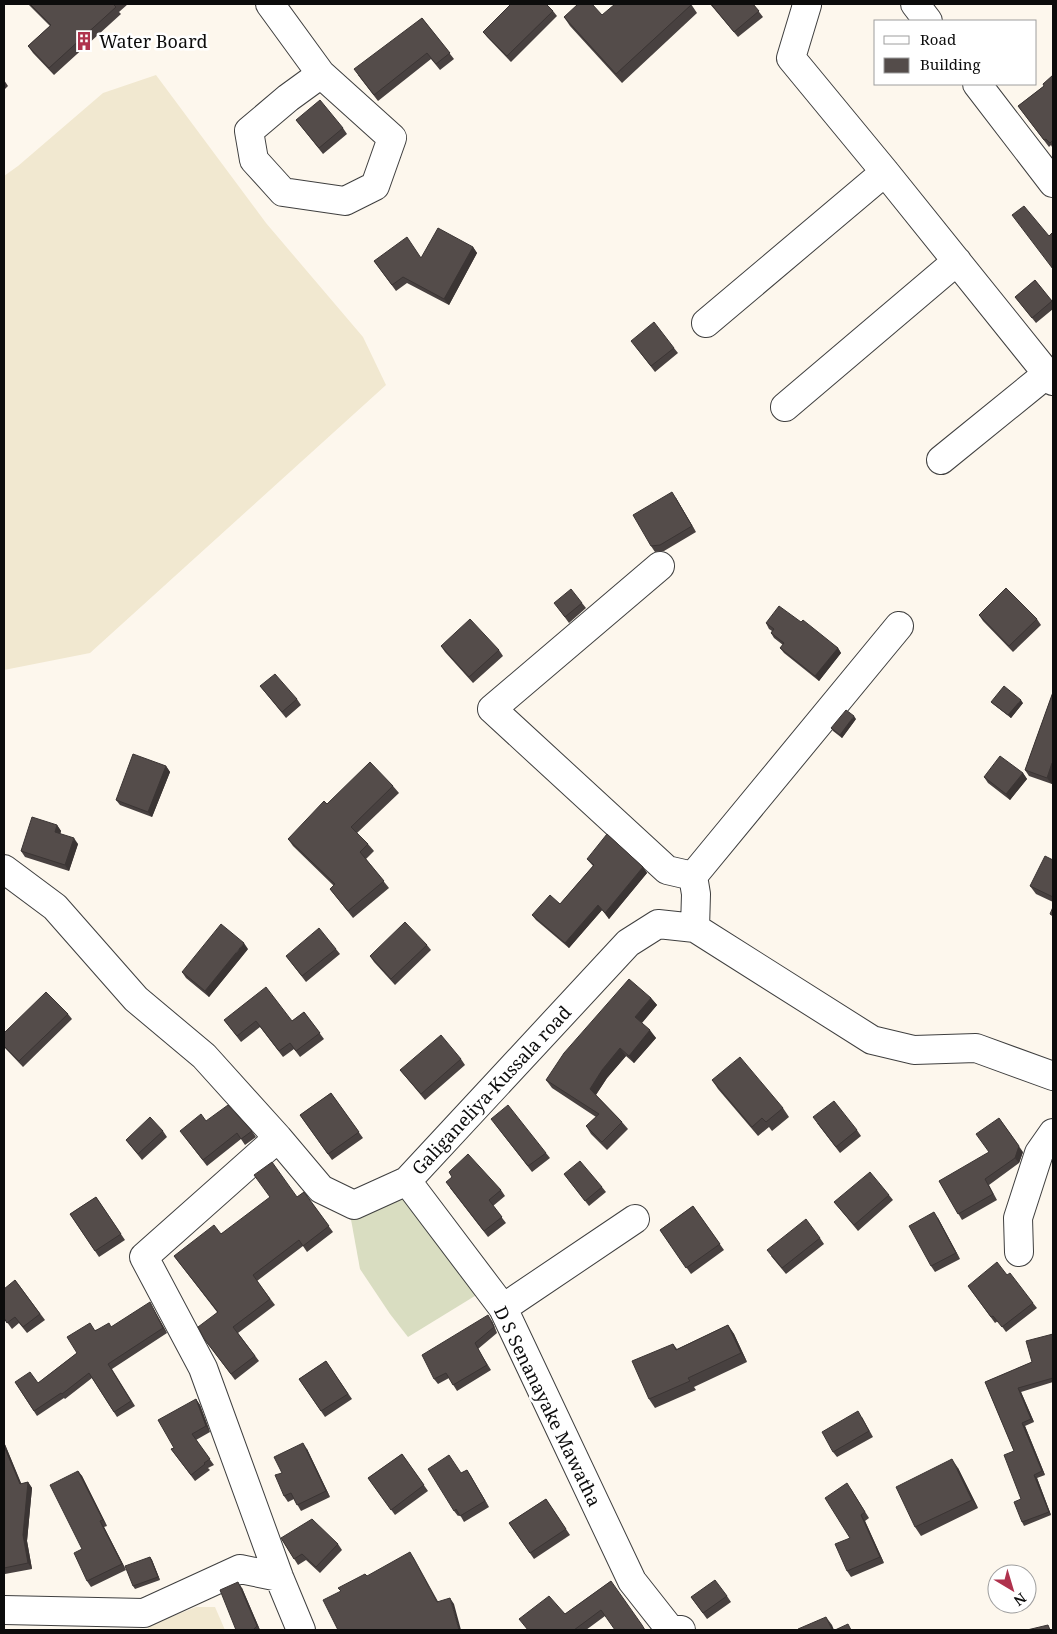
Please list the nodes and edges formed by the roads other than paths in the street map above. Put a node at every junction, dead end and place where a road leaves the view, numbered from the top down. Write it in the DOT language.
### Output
graph roads {
  1 [pos="270,4"];
  2 [pos="806,4"];
  3 [pos="915,4"];
  4 [pos="927,20"];
  5 [pos="320,74"];
  6 [pos="978,85"];
  7 [pos="885,172"];
  8 [pos="1053,183"];
  9 [pos="957,261"];
  10 [pos="706,322"];
  11 [pos="1050,377"];
  12 [pos="786,407"];
  13 [pos="942,460"];
  14 [pos="660,566"];
  15 [pos="899,626"];
  16 [pos="4,869"];
  17 [pos="693,876"];
  18 [pos="695,928"];
  19 [pos="1053,1076"];
  20 [pos="1053,1134"];
  21 [pos="278,1138"];
  22 [pos="407,1181"];
  23 [pos="635,1219"];
  24 [pos="1019,1252"];
  25 [pos="503,1308"];
  26 [pos="279,1577"];
  27 [pos="4,1610"];
  28 [pos="301,1630"];
  29 [pos="681,1630"];
  1 -- 5 [label="street"];
  2 -- 7 [label="street"];
  3 -- 4 [label="street"];
  5 -- 5 [label="street"];
  6 -- 8 [label="street"];
  7 -- 9 [label="street"];
  7 -- 10 [label="street"];
  9 -- 11 [label="street"];
  9 -- 12 [label="street"];
  11 -- 13 [label="street"];
  14 -- 17 [label="street"];
  15 -- 17 [label="street"];
  16 -- 21 [label="street, Galiganeliya-Kussala road"];
  17 -- 18 [label="street"];
  18 -- 19 [label="street, Galiganeliya-Kussala road"];
  18 -- 22 [label="street, Galiganeliya-Kussala road"];
  20 -- 24 [label="street"];
  21 -- 22 [label="street, Galiganeliya-Kussala road"];
  21 -- 26 [label="street"];
  22 -- 25 [label="street, D S Senanayake Mawatha"];
  23 -- 25 [label="street"];
  25 -- 29 [label="street, D S Senanayake Mawatha"];
  26 -- 27 [label="street"];
  26 -- 28 [label="street"];
}
